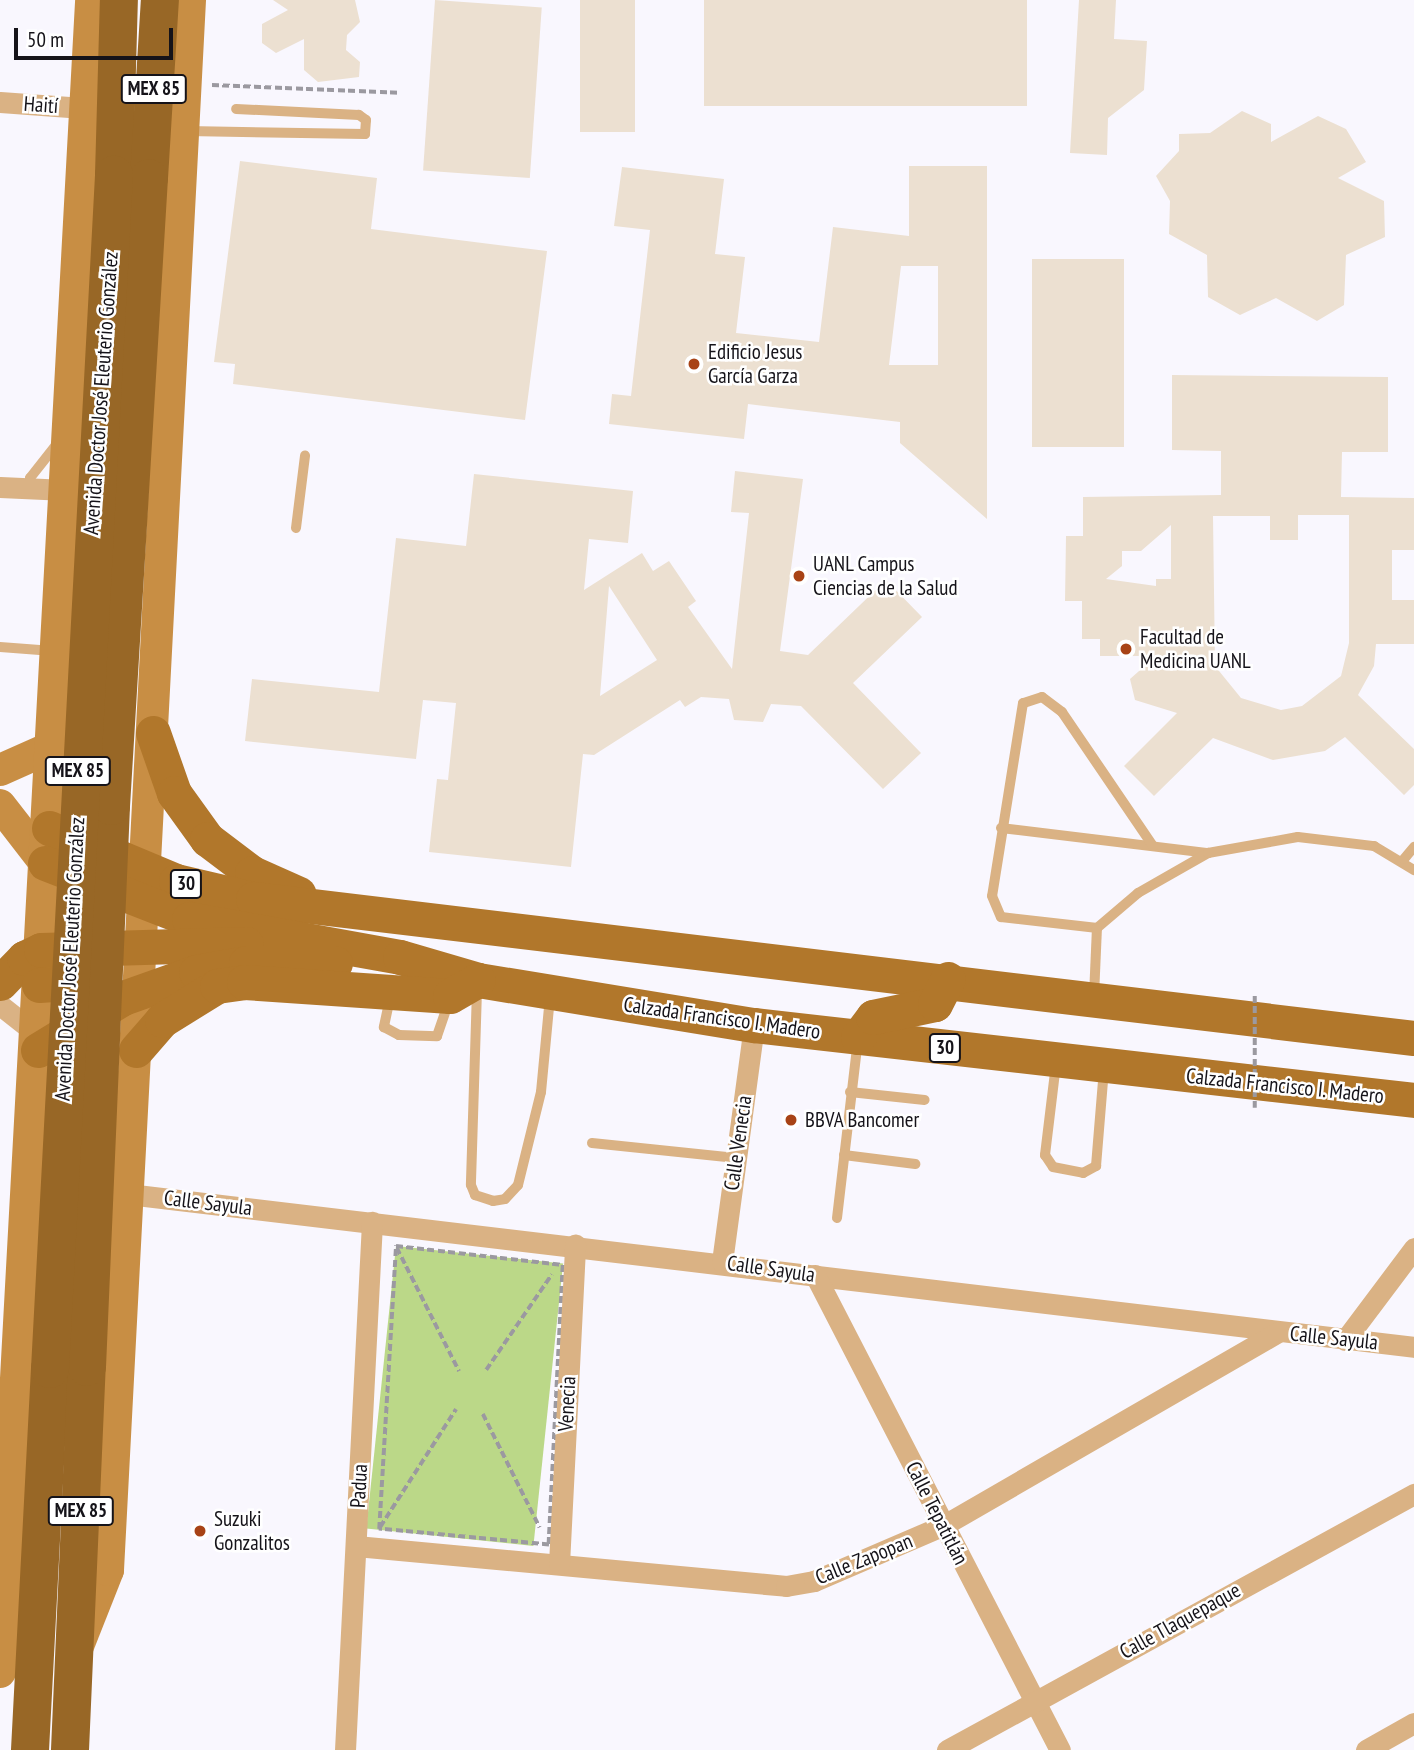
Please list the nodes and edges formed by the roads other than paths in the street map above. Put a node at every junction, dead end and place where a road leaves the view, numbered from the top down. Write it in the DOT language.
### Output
graph roads {
  1 [pos="90,0"];
  2 [pos="119,0"];
  3 [pos="160,0"];
  4 [pos="190,0"];
  5 [pos="0,102"];
  6 [pos="83,108"];
  7 [pos="236,109"];
  8 [pos="183,131"];
  9 [pos="132,176"];
  10 [pos="66,445"];
  11 [pos="173,449"];
  12 [pos="305,456"];
  13 [pos="0,487"];
  14 [pos="30,488"];
  15 [pos="66,489"];
  16 [pos="296,528"];
  17 [pos="0,647"];
  18 [pos="57,651"];
  19 [pos="54,701"];
  20 [pos="154,726"];
  21 [pos="52,747"];
  22 [pos="0,770"];
  23 [pos="0,790"];
  24 [pos="0,805"];
  25 [pos="49,828"];
  26 [pos="1001,828"];
  27 [pos="1153,846"];
  28 [pos="1414,847"];
  29 [pos="1208,853"];
  30 [pos="1404,859"];
  31 [pos="45,863"];
  32 [pos="146,869"];
  33 [pos="1414,870"];
  34 [pos="144,904"];
  35 [pos="332,906"];
  36 [pos="1097,928"];
  37 [pos="556,933"];
  38 [pos="299,942"];
  39 [pos="41,950"];
  40 [pos="400,957"];
  41 [pos="948,979"];
  42 [pos="0,983"];
  43 [pos="39,985"];
  44 [pos="464,988"];
  45 [pos="550,992"];
  46 [pos="0,993"];
  47 [pos="144,996"];
  48 [pos="1094,998"];
  49 [pos="0,1006"];
  50 [pos="754,1025"];
  51 [pos="858,1037"];
  52 [pos="1414,1038"];
  53 [pos="38,1042"];
  54 [pos="1057,1061"];
  55 [pos="1105,1066"];
  56 [pos="850,1092"];
  57 [pos="925,1100"];
  58 [pos="1414,1100"];
  59 [pos="35,1102"];
  60 [pos="134,1102"];
  61 [pos="592,1143"];
  62 [pos="844,1155"];
  63 [pos="736,1158"];
  64 [pos="915,1164"];
  65 [pos="128,1194"];
  66 [pos="837,1218"];
  67 [pos="372,1222"];
  68 [pos="575,1244"];
  69 [pos="1414,1248"];
  70 [pos="722,1262"];
  71 [pos="815,1275"];
  72 [pos="11,1320"];
  73 [pos="1278,1332"];
  74 [pos="1345,1339"];
  75 [pos="1412,1350"];
  76 [pos="69,1368"];
  77 [pos="7,1469"];
  78 [pos="1414,1494"];
  79 [pos="944,1525"];
  80 [pos="6,1534"];
  81 [pos="356,1546"];
  82 [pos="559,1564"];
  83 [pos="37,1611"];
  84 [pos="74,1655"];
  85 [pos="0,1672"];
  86 [pos="1033,1701"];
  87 [pos="1414,1723"];
  88 [pos="8,1750"];
  89 [pos="30,1750"];
  90 [pos="70,1750"];
  91 [pos="345,1750"];
  92 [pos="947,1750"];
  93 [pos="1060,1750"];
  94 [pos="1366,1750"];
  1 -- 6 [label="main road, Avenida Doctor José Eleuterio González"];
  2 -- 9 [label="highway, Avenida Doctor José Eleuterio González / MEX 85"];
  3 -- 9 [label="highway, Avenida Doctor José Eleuterio González / MEX 85"];
  4 -- 8 [label="main road"];
  5 -- 6 [label="street, Haití"];
  6 -- 10 [label="main road, Avenida Doctor José Eleuterio González"];
  7 -- 8 [label="lane"];
  8 -- 11 [label="main road"];
  9 -- 76 [label="highway, Avenida Doctor José Eleuterio González / MEX 85, bridge"];
  10 -- 11 [label="main road"];
  10 -- 14 [label="lane"];
  10 -- 15 [label="main road, Avenida Doctor José Eleuterio González"];
  11 -- 20 [label="main road"];
  12 -- 16 [label="lane"];
  13 -- 14 [label="street"];
  14 -- 15 [label="street"];
  15 -- 18 [label="main road, Avenida Doctor José Eleuterio González"];
  17 -- 18 [label="lane"];
  18 -- 19 [label="main road, Avenida Doctor José Eleuterio González"];
  19 -- 20 [label="main road"];
  19 -- 21 [label="main road, Avenida Doctor José Eleuterio González"];
  20 -- 32 [label="main road"];
  20 -- 35 [label="main road"];
  21 -- 22 [label="main road"];
  21 -- 25 [label="main road, Avenida Doctor José Eleuterio González"];
  23 -- 25 [label="main road"];
  24 -- 31 [label="main road"];
  25 -- 31 [label="main road, Avenida Doctor José Eleuterio González"];
  25 -- 32 [label="main road, 30"];
  26 -- 27 [label="lane"];
  26 -- 27 [label="lane"];
  26 -- 36 [label="lane"];
  27 -- 29 [label="lane"];
  28 -- 30 [label="lane"];
  29 -- 30 [label="lane"];
  29 -- 36 [label="lane"];
  30 -- 33 [label="lane"];
  31 -- 34 [label="main road, Calzada Francisco I. Madero / 30"];
  31 -- 39 [label="main road, Avenida Doctor José Eleuterio González"];
  32 -- 34 [label="main road, Avenida Doctor José Eleuterio González"];
  32 -- 35 [label="main road, 30"];
  34 -- 38 [label="main road, Calzada Francisco I. Madero / 30"];
  34 -- 47 [label="main road, Avenida Doctor José Eleuterio González"];
  35 -- 37 [label="main road, 30"];
  36 -- 48 [label="lane"];
  37 -- 40 [label="main road"];
  37 -- 41 [label="main road, 30"];
  38 -- 40 [label="main road, Calzada Francisco I. Madero / 30"];
  38 -- 47 [label="main road"];
  39 -- 42 [label="main road"];
  39 -- 43 [label="main road, Avenida Doctor José Eleuterio González"];
  39 -- 47 [label="main road"];
  40 -- 44 [label="main road, Calzada Francisco I. Madero / 30"];
  40 -- 47 [label="main road"];
  41 -- 48 [label="main road, 30"];
  41 -- 51 [label="main road"];
  43 -- 46 [label="street"];
  43 -- 47 [label="main road"];
  43 -- 53 [label="main road, Avenida Doctor José Eleuterio González"];
  44 -- 45 [label="main road, Calzada Francisco I. Madero / 30"];
  44 -- 45 [label="lane"];
  44 -- 47 [label="main road"];
  45 -- 50 [label="main road, Calzada Francisco I. Madero / 30"];
  47 -- 53 [label="main road"];
  47 -- 60 [label="main road, Avenida Doctor José Eleuterio González"];
  48 -- 52 [label="main road, 30"];
  49 -- 53 [label="street"];
  50 -- 51 [label="main road, Calzada Francisco I. Madero / 30"];
  50 -- 63 [label="street, Calle Venecia"];
  51 -- 54 [label="main road, Calzada Francisco I. Madero / 30"];
  51 -- 56 [label="lane"];
  53 -- 59 [label="main road, Avenida Doctor José Eleuterio González"];
  54 -- 55 [label="main road, Calzada Francisco I. Madero / 30"];
  54 -- 55 [label="lane"];
  55 -- 58 [label="main road, Calzada Francisco I. Madero / 30"];
  56 -- 57 [label="lane"];
  56 -- 62 [label="lane"];
  59 -- 60 [label="main road"];
  59 -- 72 [label="main road, Avenida Doctor José Eleuterio González"];
  60 -- 65 [label="main road, Avenida Doctor José Eleuterio González"];
  61 -- 63 [label="lane"];
  62 -- 64 [label="lane"];
  62 -- 66 [label="lane"];
  63 -- 70 [label="street, Calle Venecia"];
  65 -- 67 [label="street, Calle Sayula"];
  65 -- 84 [label="main road, Avenida Doctor José Eleuterio González"];
  67 -- 68 [label="street, Calle Sayula"];
  67 -- 81 [label="street, Padua"];
  68 -- 70 [label="street, Calle Sayula"];
  68 -- 82 [label="street, Venecia"];
  69 -- 74 [label="street"];
  70 -- 71 [label="street, Calle Sayula"];
  71 -- 73 [label="street, Calle Sayula"];
  71 -- 79 [label="street, Calle Tepatitlán"];
  72 -- 77 [label="main road, Avenida Doctor José Eleuterio González"];
  73 -- 74 [label="street, Calle Sayula"];
  73 -- 79 [label="street, Calle Zapopan"];
  74 -- 75 [label="street, Calle Sayula"];
  76 -- 83 [label="highway, Avenida Doctor José Eleuterio González / MEX 85"];
  76 -- 84 [label="highway, Avenida Doctor José Eleuterio González / MEX 85"];
  77 -- 80 [label="main road, Avenida Doctor José Eleuterio González"];
  78 -- 86 [label="street, Calle Tlaquepaque"];
  79 -- 82 [label="street, Calle Zapopan"];
  79 -- 86 [label="street, Calle Tepatitlán"];
  80 -- 85 [label="main road, Avenida Doctor José Eleuterio González"];
  81 -- 82 [label="street, Calle Zapopan"];
  81 -- 91 [label="street, Padua"];
  83 -- 88 [label="highway"];
  83 -- 89 [label="highway, Avenida Doctor José Eleuterio González / MEX 85"];
  84 -- 90 [label="highway, Avenida Doctor José Eleuterio González / MEX 85"];
  86 -- 92 [label="street, Calle Tlaquepaque"];
  86 -- 93 [label="street, Calle Tepatitlán"];
  87 -- 94 [label="street"];
}
